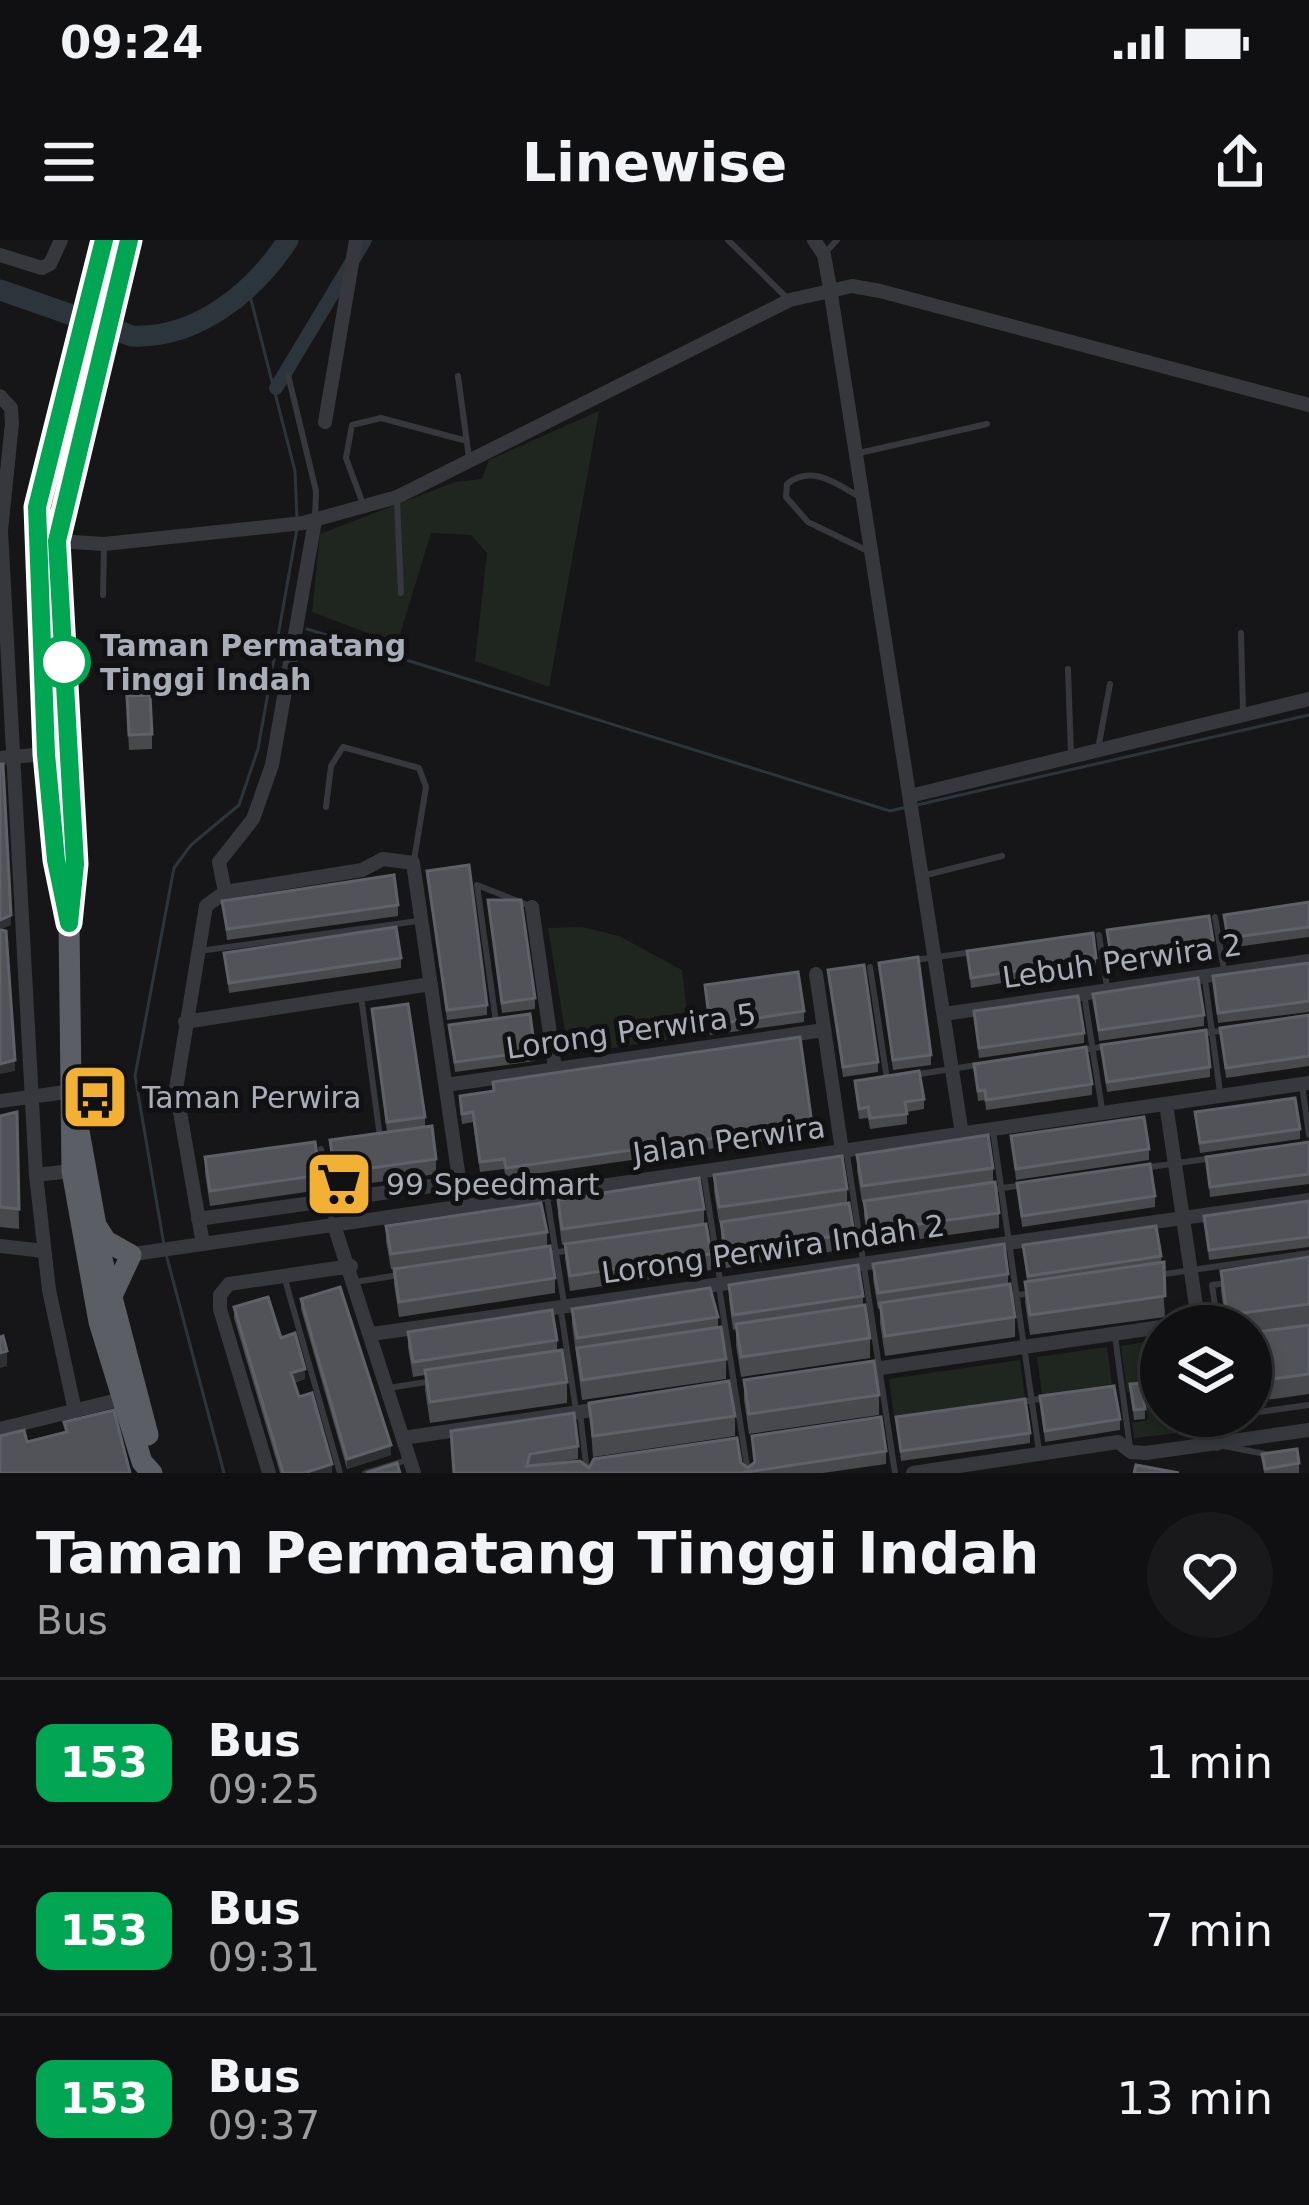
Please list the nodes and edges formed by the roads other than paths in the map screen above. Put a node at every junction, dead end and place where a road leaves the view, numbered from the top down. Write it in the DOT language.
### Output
graph roads {
  1 [pos="61,240"];
  2 [pos="104,240"];
  3 [pos="129,240"];
  4 [pos="356,240"];
  5 [pos="728,240"];
  6 [pos="814,240"];
  7 [pos="837,240"];
  8 [pos="824,254"];
  9 [pos="0,256"];
  10 [pos="830,288"];
  11 [pos="790,301"];
  12 [pos="288,375"];
  13 [pos="458,376"];
  14 [pos="0,396"];
  15 [pos="1309,404"];
  16 [pos="325,422"];
  17 [pos="987,424"];
  18 [pos="467,441"];
  19 [pos="856,454"];
  20 [pos="469,458"];
  21 [pos="397,497"];
  22 [pos="863,499"];
  23 [pos="364,507"];
  24 [pos="302,522"];
  25 [pos="57,541"];
  26 [pos="104,544"];
  27 [pos="872,553"];
  28 [pos="400,593"];
  29 [pos="104,595"];
  30 [pos="36,597"];
  31 [pos="2,598"];
  32 [pos="1241,633"];
  33 [pos="1068,669"];
  34 [pos="1110,684"];
  35 [pos="1309,699"];
  36 [pos="1243,714"];
  37 [pos="68,732"];
  38 [pos="1098,749"];
  39 [pos="46,754"];
  40 [pos="6,757"];
  41 [pos="1072,757"];
  42 [pos="910,798"];
  43 [pos="326,807"];
  44 [pos="1002,856"];
  45 [pos="413,863"];
  46 [pos="922,876"];
  47 [pos="225,892"];
  48 [pos="532,907"];
  49 [pos="422,921"];
  50 [pos="1192,921"];
  51 [pos="69,923"];
  52 [pos="23,931"];
  53 [pos="1122,931"];
  54 [pos="0,934"];
  55 [pos="1099,935"];
  56 [pos="1076,938"];
  57 [pos="199,951"];
  58 [pos="982,951"];
  59 [pos="935,957"];
  60 [pos="913,960"];
  61 [pos="1309,962"];
  62 [pos="892,964"];
  63 [pos="870,967"];
  64 [pos="852,969"];
  65 [pos="834,972"];
  66 [pos="816,974"];
  67 [pos="1224,974"];
  68 [pos="1205,976"];
  69 [pos="431,985"];
  70 [pos="1108,990"];
  71 [pos="1084,994"];
  72 [pos="361,995"];
  73 [pos="944,1014"];
  74 [pos="548,1015"];
  75 [pos="530,1017"];
  76 [pos="513,1019"];
  77 [pos="185,1022"];
  78 [pos="496,1022"];
  79 [pos="476,1024"];
  80 [pos="457,1027"];
  81 [pos="437,1029"];
  82 [pos="1231,1029"];
  83 [pos="824,1030"];
  84 [pos="1212,1032"];
  85 [pos="1192,1034"];
  86 [pos="1112,1046"];
  87 [pos="1093,1048"];
  88 [pos="1069,1052"];
  89 [pos="999,1062"];
  90 [pos="555,1069"];
  91 [pos="952,1069"];
  92 [pos="887,1079"];
  93 [pos="869,1082"];
  94 [pos="446,1084"];
  95 [pos="851,1084"];
  96 [pos="1305,1084"];
  97 [pos="833,1087"];
  98 [pos="1220,1096"];
  99 [pos="31,1097"];
  100 [pos="74,1100"];
  101 [pos="0,1101"];
  102 [pos="1166,1104"];
  103 [pos="1102,1113"];
  104 [pos="993,1129"];
  105 [pos="452,1131"];
  106 [pos="434,1133"];
  107 [pos="962,1134"];
  108 [pos="1309,1135"];
  109 [pos="399,1138"];
  110 [pos="381,1141"];
  111 [pos="361,1143"];
  112 [pos="341,1146"];
  113 [pos="321,1149"];
  114 [pos="844,1150"];
  115 [pos="299,1152"];
  116 [pos="1220,1157"];
  117 [pos="1174,1163"];
  118 [pos="211,1164"];
  119 [pos="189,1167"];
  120 [pos="1131,1169"];
  121 [pos="72,1171"];
  122 [pos="704,1171"];
  123 [pos="36,1175"];
  124 [pos="460,1182"];
  125 [pos="1045,1182"];
  126 [pos="1002,1188"];
  127 [pos="981,1191"];
  128 [pos="547,1194"];
  129 [pos="328,1200"];
  130 [pos="1309,1200"];
  131 [pos="464,1206"];
  132 [pos="876,1206"];
  133 [pos="856,1209"];
  134 [pos="835,1212"];
  135 [pos="1183,1217"];
  136 [pos="198,1219"];
  137 [pos="333,1225"];
  138 [pos="96,1226"];
  139 [pos="733,1227"];
  140 [pos="713,1230"];
  141 [pos="690,1233"];
  142 [pos="1010,1242"];
  143 [pos="203,1244"];
  144 [pos="0,1246"];
  145 [pos="579,1249"];
  146 [pos="44,1251"];
  147 [pos="556,1252"];
  148 [pos="139,1253"];
  149 [pos="1309,1253"];
  150 [pos="534,1256"];
  151 [pos="94,1261"];
  152 [pos="864,1263"];
  153 [pos="1191,1270"];
  154 [pos="353,1274"];
  155 [pos="400,1275"];
  156 [pos="284,1276"];
  157 [pos="1148,1276"];
  158 [pos="1231,1282"];
  159 [pos="720,1284"];
  160 [pos="1039,1292"];
  161 [pos="1017,1295"];
  162 [pos="111,1298"];
  163 [pos="996,1299"];
  164 [pos="1196,1305"];
  165 [pos="1215,1305"];
  166 [pos="563,1307"];
  167 [pos="892,1314"];
  168 [pos="872,1317"];
  169 [pos="851,1320"];
  170 [pos="1140,1331"];
  171 [pos="372,1334"];
  172 [pos="1114,1334"];
  173 [pos="748,1335"];
  174 [pos="727,1338"];
  175 [pos="704,1341"];
  176 [pos="1024,1347"];
  177 [pos="591,1358"];
  178 [pos="569,1361"];
  179 [pos="546,1364"];
  180 [pos="880,1368"];
  181 [pos="838,1374"];
  182 [pos="456,1378"];
  183 [pos="756,1386"];
  184 [pos="1122,1387"];
  185 [pos="388,1388"];
  186 [pos="735,1389"];
  187 [pos="1100,1390"];
  188 [pos="713,1393"];
  189 [pos="1054,1397"];
  190 [pos="122,1399"];
  191 [pos="1032,1400"];
  192 [pos="1012,1403"];
  193 [pos="1309,1405"];
  194 [pos="625,1406"];
  195 [pos="1272,1410"];
  196 [pos="578,1412"];
  197 [pos="76,1418"];
  198 [pos="908,1418"];
  199 [pos="888,1421"];
  200 [pos="867,1424"];
  201 [pos="0,1429"];
  202 [pos="1309,1430"];
  203 [pos="1216,1437"];
  204 [pos="404,1438"];
  205 [pos="764,1439"];
  206 [pos="743,1442"];
  207 [pos="1217,1444"];
  208 [pos="721,1446"];
  209 [pos="1131,1452"];
  210 [pos="1286,1452"];
  211 [pos="1040,1454"];
  212 [pos="609,1462"];
  213 [pos="412,1466"];
  214 [pos="568,1468"];
  215 [pos="587,1469"];
  216 [pos="154,1473"];
  217 [pos="269,1473"];
  218 [pos="340,1473"];
  219 [pos="365,1473"];
  220 [pos="748,1473"];
  221 [pos="896,1473"];
  222 [pos="913,1473"];
  1 -- 9 [label="street"];
  2 -- 30 [label="highway"];
  3 -- 25 [label="highway"];
  4 -- 16 [label="street"];
  5 -- 11 [label="lane"];
  6 -- 8 [label="street"];
  7 -- 8 [label="lane"];
  8 -- 10 [label="street"];
  10 -- 11 [label="street"];
  10 -- 15 [label="street"];
  10 -- 19 [label="street"];
  11 -- 20 [label="street"];
  12 -- 24 [label="lane"];
  13 -- 18 [label="lane"];
  14 -- 31 [label="street"];
  17 -- 19 [label="lane"];
  18 -- 20 [label="lane"];
  18 -- 23 [label="lane"];
  19 -- 22 [label="street"];
  20 -- 21 [label="street"];
  21 -- 23 [label="street"];
  21 -- 28 [label="lane"];
  22 -- 27 [label="street"];
  22 -- 27 [label="lane"];
  23 -- 24 [label="street"];
  24 -- 26 [label="street"];
  24 -- 47 [label="street"];
  25 -- 26 [label="street"];
  25 -- 37 [label="highway"];
  26 -- 29 [label="lane"];
  27 -- 42 [label="street"];
  30 -- 31 [label="street"];
  30 -- 39 [label="highway"];
  31 -- 40 [label="street"];
  32 -- 36 [label="lane"];
  33 -- 41 [label="lane"];
  34 -- 38 [label="lane"];
  35 -- 36 [label="street"];
  36 -- 38 [label="street"];
  37 -- 39 [label="highway"];
  37 -- 51 [label="highway"];
  38 -- 41 [label="street"];
  39 -- 40 [label="street"];
  39 -- 51 [label="highway"];
  40 -- 52 [label="street"];
  41 -- 42 [label="street"];
  42 -- 46 [label="street"];
  43 -- 45 [label="lane"];
  44 -- 46 [label="lane"];
  45 -- 47 [label="street"];
  45 -- 49 [label="street"];
  46 -- 59 [label="street"];
  47 -- 57 [label="street"];
  48 -- 74 [label="street"];
  48 -- 78 [label="lane"];
  49 -- 57 [label="lane"];
  49 -- 69 [label="street"];
  50 -- 67 [label="lane"];
  51 -- 100 [label="highway"];
  52 -- 54 [label="lane"];
  52 -- 99 [label="street"];
  53 -- 55 [label="lane"];
  55 -- 56 [label="lane"];
  55 -- 70 [label="lane"];
  57 -- 77 [label="street"];
  58 -- 59 [label="lane"];
  59 -- 60 [label="lane"];
  59 -- 73 [label="street"];
  61 -- 67 [label="street, Lebuh Perwira 2"];
  62 -- 63 [label="lane"];
  63 -- 64 [label="lane"];
  63 -- 92 [label="lane"];
  65 -- 66 [label="lane"];
  66 -- 83 [label="street"];
  67 -- 68 [label="street, Lebuh Perwira 2"];
  68 -- 70 [label="street, Lebuh Perwira 2"];
  68 -- 84 [label="lane"];
  69 -- 72 [label="street"];
  69 -- 81 [label="street"];
  70 -- 71 [label="street, Lebuh Perwira 2"];
  71 -- 73 [label="street, Lebuh Perwira 2"];
  71 -- 87 [label="lane"];
  72 -- 77 [label="street"];
  72 -- 110 [label="lane"];
  73 -- 91 [label="street"];
  74 -- 75 [label="lane"];
  74 -- 90 [label="street"];
  76 -- 78 [label="lane"];
  77 -- 119 [label="street"];
  78 -- 79 [label="lane"];
  80 -- 81 [label="lane"];
  81 -- 94 [label="street"];
  82 -- 84 [label="lane"];
  83 -- 90 [label="street, Lorong Perwira 5"];
  83 -- 97 [label="street"];
  84 -- 85 [label="lane"];
  84 -- 98 [label="lane"];
  86 -- 87 [label="lane"];
  87 -- 88 [label="lane"];
  87 -- 103 [label="lane"];
  89 -- 91 [label="lane"];
  90 -- 94 [label="street, Lorong Perwira 5"];
  91 -- 92 [label="lane"];
  91 -- 107 [label="street"];
  92 -- 93 [label="lane"];
  94 -- 105 [label="street"];
  95 -- 97 [label="lane"];
  96 -- 98 [label="street, Jalan Perwira"];
  96 -- 108 [label="lane"];
  97 -- 114 [label="street"];
  98 -- 102 [label="street, Jalan Perwira"];
  99 -- 100 [label="street"];
  99 -- 101 [label="street"];
  99 -- 123 [label="street"];
  100 -- 121 [label="highway"];
  100 -- 138 [label="highway"];
  102 -- 103 [label="street, Jalan Perwira"];
  102 -- 117 [label="street"];
  103 -- 104 [label="street, Jalan Perwira"];
  104 -- 107 [label="street, Jalan Perwira"];
  104 -- 126 [label="lane"];
  105 -- 106 [label="lane"];
  105 -- 124 [label="street"];
  107 -- 114 [label="street, Jalan Perwira"];
  109 -- 110 [label="lane"];
  110 -- 111 [label="lane"];
  112 -- 113 [label="lane"];
  113 -- 115 [label="lane"];
  113 -- 129 [label="lane"];
  114 -- 122 [label="street, Jalan Perwira"];
  114 -- 133 [label="lane"];
  116 -- 117 [label="lane"];
  117 -- 120 [label="lane"];
  117 -- 135 [label="street"];
  118 -- 119 [label="lane"];
  119 -- 136 [label="street"];
  121 -- 123 [label="street"];
  121 -- 151 [label="highway"];
  122 -- 128 [label="street, Jalan Perwira"];
  122 -- 140 [label="lane"];
  123 -- 146 [label="street"];
  124 -- 129 [label="street"];
  124 -- 131 [label="street"];
  125 -- 126 [label="lane"];
  126 -- 127 [label="lane"];
  126 -- 142 [label="lane"];
  128 -- 131 [label="street, Jalan Perwira"];
  128 -- 147 [label="lane"];
  129 -- 136 [label="street"];
  129 -- 137 [label="lane"];
  130 -- 135 [label="street, Lorong Perwira Indah 2"];
  131 -- 137 [label="street, Jalan Perwira"];
  132 -- 133 [label="lane"];
  133 -- 134 [label="lane"];
  133 -- 152 [label="lane"];
  135 -- 142 [label="street, Lorong Perwira Indah 2"];
  135 -- 153 [label="street"];
  136 -- 143 [label="street"];
  137 -- 143 [label="street, Jalan Perwira"];
  137 -- 154 [label="street"];
  138 -- 148 [label="highway"];
  138 -- 151 [label="highway"];
  139 -- 140 [label="lane"];
  140 -- 141 [label="lane"];
  140 -- 159 [label="lane"];
  142 -- 152 [label="street, Lorong Perwira Indah 2"];
  142 -- 161 [label="lane"];
  143 -- 148 [label="street, Jalan Perwira"];
  144 -- 146 [label="street"];
  145 -- 147 [label="lane"];
  146 -- 197 [label="street"];
  147 -- 150 [label="lane"];
  147 -- 166 [label="lane"];
  148 -- 151 [label="street, Jalan Perwira"];
  148 -- 162 [label="highway"];
  149 -- 153 [label="lane"];
  151 -- 162 [label="highway"];
  151 -- 190 [label="highway"];
  152 -- 159 [label="street, Lorong Perwira Indah 2"];
  152 -- 168 [label="lane"];
  153 -- 157 [label="lane"];
  153 -- 164 [label="street"];
  154 -- 155 [label="lane"];
  154 -- 156 [label="street"];
  154 -- 171 [label="street"];
  156 -- 217 [label="street"];
  156 -- 218 [label="lane"];
  158 -- 165 [label="lane"];
  159 -- 166 [label="street, Lorong Perwira Indah 2"];
  159 -- 174 [label="lane"];
  160 -- 161 [label="lane"];
  161 -- 163 [label="lane"];
  161 -- 176 [label="lane"];
  162 -- 216 [label="highway"];
  166 -- 171 [label="street, Lorong Perwira Indah 2"];
  166 -- 178 [label="lane"];
  167 -- 168 [label="lane"];
  168 -- 169 [label="lane"];
  168 -- 180 [label="lane"];
  170 -- 172 [label="street"];
  171 -- 185 [label="street"];
  172 -- 176 [label="street"];
  172 -- 184 [label="lane"];
  173 -- 174 [label="lane"];
  174 -- 175 [label="lane"];
  174 -- 186 [label="lane"];
  176 -- 180 [label="street"];
  176 -- 191 [label="lane"];
  177 -- 178 [label="lane"];
  178 -- 179 [label="lane"];
  178 -- 196 [label="lane"];
  180 -- 181 [label="street"];
  180 -- 199 [label="lane"];
  182 -- 185 [label="lane"];
  183 -- 186 [label="street"];
  184 -- 187 [label="lane"];
  184 -- 209 [label="lane"];
  185 -- 204 [label="street"];
  186 -- 188 [label="street"];
  186 -- 206 [label="lane"];
  189 -- 191 [label="lane"];
  190 -- 197 [label="street"];
  190 -- 216 [label="highway"];
  191 -- 192 [label="lane"];
  191 -- 211 [label="lane"];
  193 -- 195 [label="lane"];
  194 -- 196 [label="street"];
  196 -- 204 [label="street"];
  196 -- 215 [label="lane"];
  197 -- 201 [label="street"];
  198 -- 199 [label="lane"];
  199 -- 200 [label="lane"];
  199 -- 221 [label="lane"];
  202 -- 207 [label="street"];
  203 -- 207 [label="street"];
  204 -- 213 [label="street"];
  205 -- 206 [label="lane"];
  206 -- 208 [label="lane"];
  206 -- 220 [label="lane"];
  207 -- 209 [label="street"];
  207 -- 210 [label="lane"];
  209 -- 211 [label="street"];
  211 -- 222 [label="street"];
  212 -- 215 [label="lane"];
  213 -- 219 [label="lane"];
  214 -- 215 [label="lane"];
}
